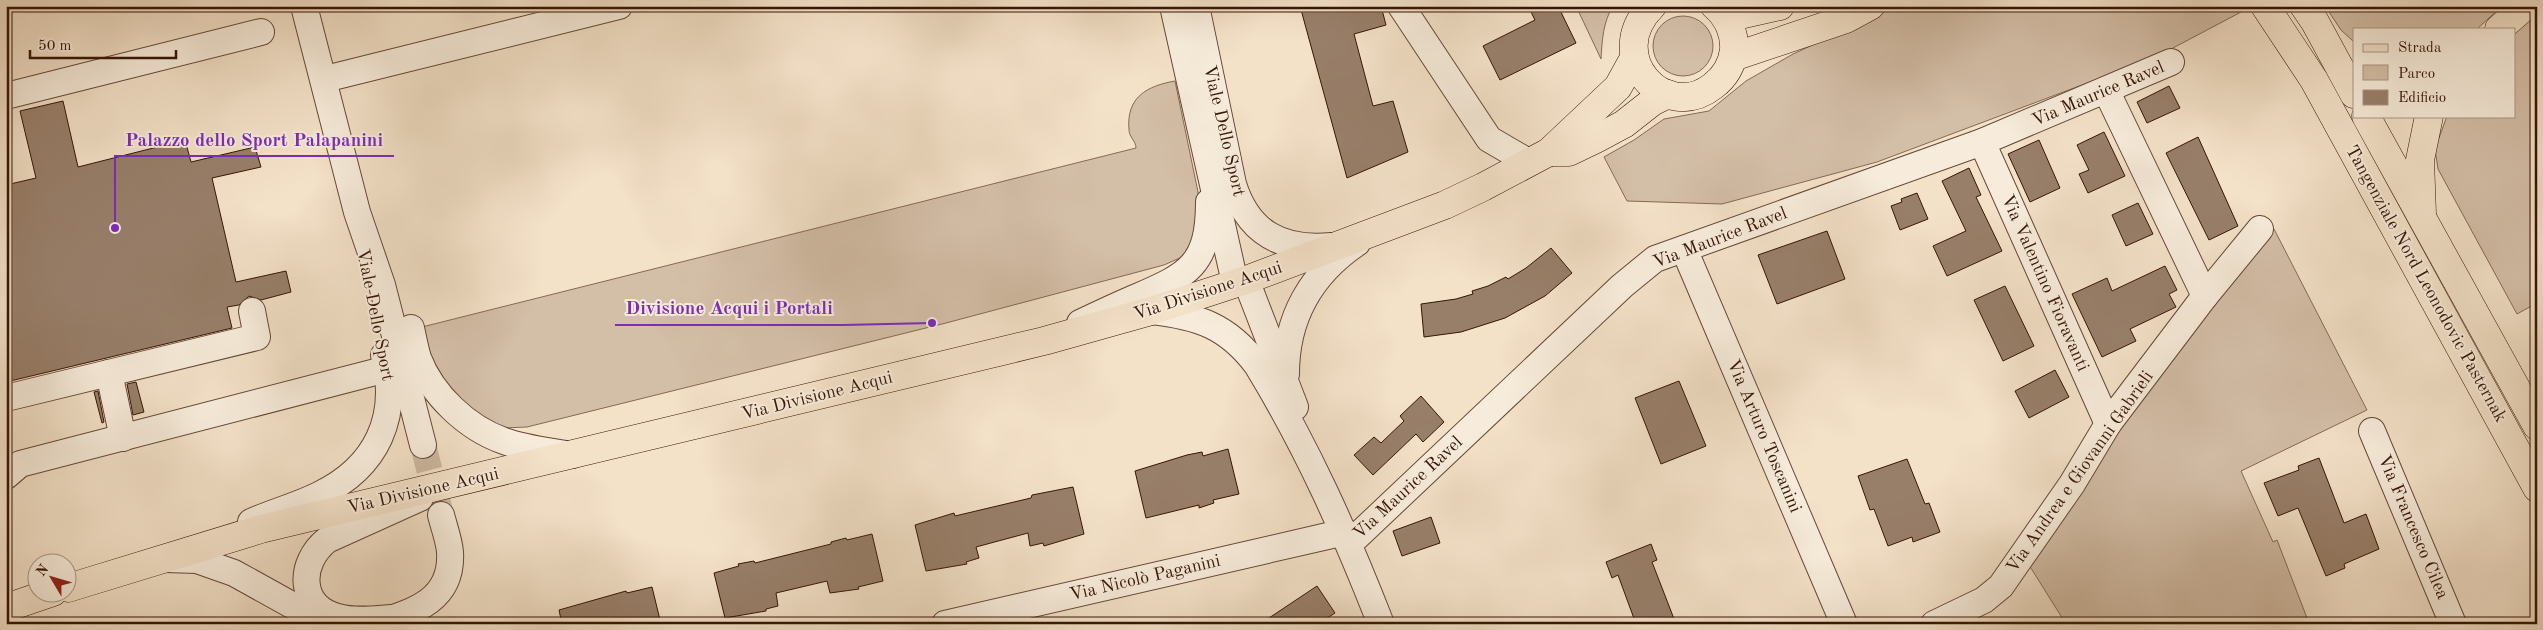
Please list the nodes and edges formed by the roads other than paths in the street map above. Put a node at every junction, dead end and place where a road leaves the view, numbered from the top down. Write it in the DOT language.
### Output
graph roads {
  1 [pos="304,6"];
  2 [pos="619,6"];
  3 [pos="1174,6"];
  4 [pos="1196,6"];
  5 [pos="1401,6"];
  6 [pos="1652,6"];
  7 [pos="1780,6"];
  8 [pos="1870,6"];
  9 [pos="2265,6"];
  10 [pos="2525,6"];
  11 [pos="1721,12"];
  12 [pos="2310,14"];
  13 [pos="2500,28"];
  14 [pos="261,32"];
  15 [pos="2353,56"];
  16 [pos="1733,57"];
  17 [pos="1634,58"];
  18 [pos="2172,62"];
  19 [pos="324,79"];
  20 [pos="2106,90"];
  21 [pos="2353,92"];
  22 [pos="1668,94"];
  23 [pos="6,96"];
  24 [pos="2367,118"];
  25 [pos="2429,118"];
  26 [pos="1490,139"];
  27 [pos="1982,142"];
  28 [pos="1540,156"];
  29 [pos="1209,169"];
  30 [pos="1483,187"];
  31 [pos="2422,215"];
  32 [pos="360,223"];
  33 [pos="1379,229"];
  34 [pos="2260,229"];
  35 [pos="1336,246"];
  36 [pos="1684,249"];
  37 [pos="1240,281"];
  38 [pos="2205,296"];
  39 [pos="252,311"];
  40 [pos="1151,311"];
  41 [pos="1044,340"];
  42 [pos="387,369"];
  43 [pos="109,372"];
  44 [pos="1286,379"];
  45 [pos="6,398"];
  46 [pos="2108,424"];
  47 [pos="2537,426"];
  48 [pos="2372,431"];
  49 [pos="123,438"];
  50 [pos="423,445"];
  51 [pos="573,455"];
  52 [pos="6,476"];
  53 [pos="1321,479"];
  54 [pos="449,486"];
  55 [pos="2537,488"];
  56 [pos="441,514"];
  57 [pos="1347,538"];
  58 [pos="198,549"];
  59 [pos="165,559"];
  60 [pos="78,585"];
  61 [pos="28,601"];
  62 [pos="6,608"];
  63 [pos="383,621"];
  64 [pos="326,624"];
  65 [pos="945,624"];
  66 [pos="1381,624"];
  67 [pos="1844,624"];
  68 [pos="1934,624"];
  69 [pos="2453,624"];
  1 -- 19 [label="street, Viale Dello Sport"];
  2 -- 19 [label="street"];
  3 -- 29 [label="street, Viale Dello Sport"];
  4 -- 35 [label="street, Viale Dello Sport"];
  5 -- 26 [label="street"];
  6 -- 17 [label="main road"];
  7 -- 11 [label="main road"];
  8 -- 16 [label="main road"];
  9 -- 55 [label="main road, Tangenziale Nord Leonodovic Pasternak"];
  10 -- 13 [label="main road"];
  11 -- 16 [label="main road"];
  12 -- 15 [label="main road"];
  12 -- 21 [label="main road"];
  14 -- 23 [label="street"];
  16 -- 22 [label="main road"];
  17 -- 22 [label="main road"];
  17 -- 28 [label="main road, Via Divisione Acqui"];
  18 -- 20 [label="street, Via Maurice Ravel"];
  19 -- 32 [label="street, Viale Dello Sport"];
  20 -- 27 [label="street, Via Maurice Ravel"];
  20 -- 38 [label="street"];
  22 -- 28 [label="main road, Via Divisione Acqui"];
  24 -- 31 [label="main road, Tangenziale Nord Leonodovic Pasternak"];
  25 -- 31 [label="main road"];
  26 -- 28 [label="street"];
  26 -- 30 [label="street"];
  27 -- 36 [label="street, Via Maurice Ravel"];
  27 -- 46 [label="street, Via Valentino Fioravanti"];
  28 -- 30 [label="main road, Via Divisione Acqui"];
  29 -- 37 [label="street, Viale Dello Sport"];
  29 -- 41 [label="street, Viale Dello Sport"];
  30 -- 33 [label="main road, Via Divisione Acqui"];
  31 -- 47 [label="main road, Tangenziale Nord Leonodovic Pasternak"];
  32 -- 42 [label="street, Viale Dello Sport"];
  32 -- 50 [label="street, Viale Dello Sport"];
  32 -- 51 [label="street, Viale Dello Sport"];
  33 -- 35 [label="main road, Via Divisione Acqui"];
  33 -- 44 [label="street"];
  34 -- 38 [label="street, Via Andrea e Giovanni Gabrieli"];
  35 -- 37 [label="main road, Via Divisione Acqui"];
  36 -- 57 [label="street, Via Maurice Ravel"];
  36 -- 67 [label="street, Via Arturo Toscanini"];
  37 -- 40 [label="main road, Via Divisione Acqui"];
  37 -- 44 [label="street, Viale Dello Sport"];
  38 -- 46 [label="street, Via Andrea e Giovanni Gabrieli"];
  39 -- 43 [label="street"];
  40 -- 41 [label="main road, Via Divisione Acqui"];
  40 -- 53 [label="street"];
  41 -- 51 [label="main road, Via Divisione Acqui"];
  42 -- 49 [label="street"];
  42 -- 58 [label="street, Viale Dello Sport"];
  43 -- 45 [label="street"];
  43 -- 49 [label="street"];
  44 -- 53 [label="street, Viale Dello Sport"];
  46 -- 68 [label="street, Via Andrea e Giovanni Gabrieli"];
  48 -- 69 [label="street, Via Francesco Cilea"];
  49 -- 52 [label="street"];
  51 -- 54 [label="main road, Via Divisione Acqui"];
  53 -- 57 [label="street"];
  54 -- 58 [label="main road, Via Divisione Acqui"];
  54 -- 63 [label="street"];
  56 -- 63 [label="street"];
  57 -- 65 [label="street, Via Nicolò Paganini"];
  57 -- 66 [label="street"];
  58 -- 59 [label="main road, Via Divisione Acqui"];
  59 -- 60 [label="main road, Via Divisione Acqui"];
  59 -- 64 [label="street"];
  61 -- 62 [label="main road"];
}
